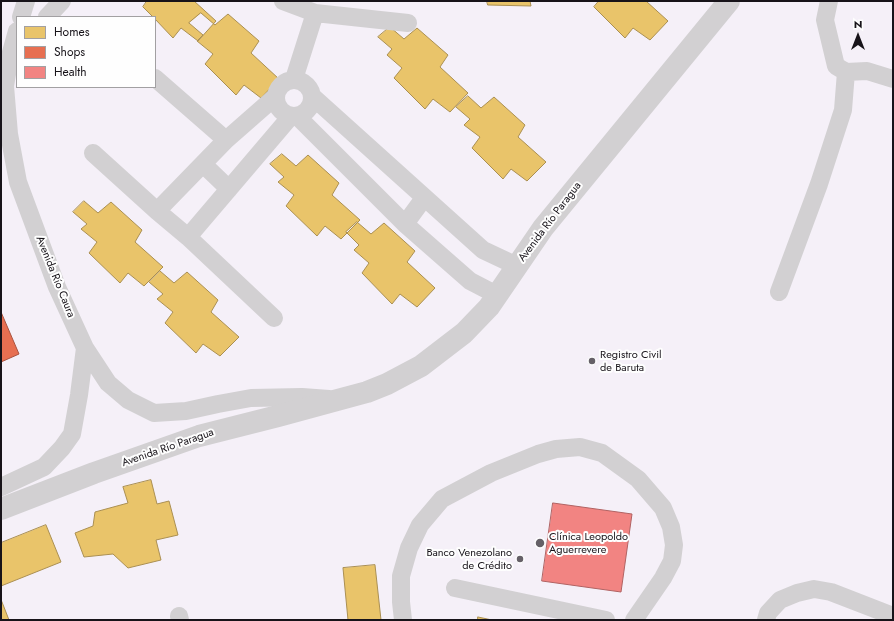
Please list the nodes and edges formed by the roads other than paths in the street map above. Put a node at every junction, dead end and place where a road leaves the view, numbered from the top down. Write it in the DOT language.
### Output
graph roads {
  1 [pos="26,1"];
  2 [pos="62,1"];
  3 [pos="283,1"];
  4 [pos="729,1"];
  5 [pos="829,1"];
  6 [pos="315,13"];
  7 [pos="21,16"];
  8 [pos="48,16"];
  9 [pos="408,23"];
  10 [pos="16,36"];
  11 [pos="13,52"];
  12 [pos="846,72"];
  13 [pos="156,79"];
  14 [pos="294,79"];
  15 [pos="893,79"];
  16 [pos="275,97"];
  17 [pos="312,97"];
  18 [pos="294,116"];
  19 [pos="226,140"];
  20 [pos="93,153"];
  21 [pos="203,164"];
  22 [pos="229,189"];
  23 [pos="424,198"];
  24 [pos="157,211"];
  25 [pos="405,224"];
  26 [pos="188,238"];
  27 [pos="517,266"];
  28 [pos="779,292"];
  29 [pos="496,295"];
  30 [pos="274,318"];
  31 [pos="85,348"];
  32 [pos="339,399"];
  33 [pos="1,487"];
  34 [pos="1,509"];
  35 [pos="455,588"];
  36 [pos="893,616"];
  37 [pos="403,620"];
  38 [pos="606,620"];
  39 [pos="634,620"];
  40 [pos="766,620"];
  1 -- 7 [label="street"];
  2 -- 8 [label="street"];
  3 -- 6 [label="street"];
  4 -- 27 [label="main road, Avenida Río Paragua"];
  5 -- 12 [label="street"];
  6 -- 9 [label="street"];
  6 -- 14 [label="street"];
  10 -- 11 [label="street, Avenida Río Caura"];
  11 -- 31 [label="street, Avenida Río Caura"];
  12 -- 15 [label="street"];
  12 -- 28 [label="street"];
  13 -- 19 [label="street"];
  14 -- 16 [label="street"];
  14 -- 17 [label="street"];
  16 -- 18 [label="street"];
  16 -- 19 [label="street"];
  17 -- 18 [label="street"];
  17 -- 23 [label="street"];
  18 -- 22 [label="street"];
  18 -- 25 [label="street"];
  19 -- 21 [label="street"];
  20 -- 24 [label="street"];
  21 -- 22 [label="street"];
  21 -- 24 [label="street"];
  22 -- 26 [label="street"];
  23 -- 25 [label="street"];
  23 -- 27 [label="street"];
  24 -- 26 [label="street"];
  25 -- 29 [label="street"];
  26 -- 30 [label="street"];
  27 -- 29 [label="main road, Avenida Río Paragua"];
  29 -- 32 [label="main road, Avenida Río Paragua"];
  31 -- 32 [label="street, Avenida Río Paragua"];
  31 -- 33 [label="street"];
  32 -- 34 [label="main road, Avenida Río Paragua"];
  35 -- 38 [label="street"];
  36 -- 40 [label="street"];
  37 -- 39 [label="street"];
}
